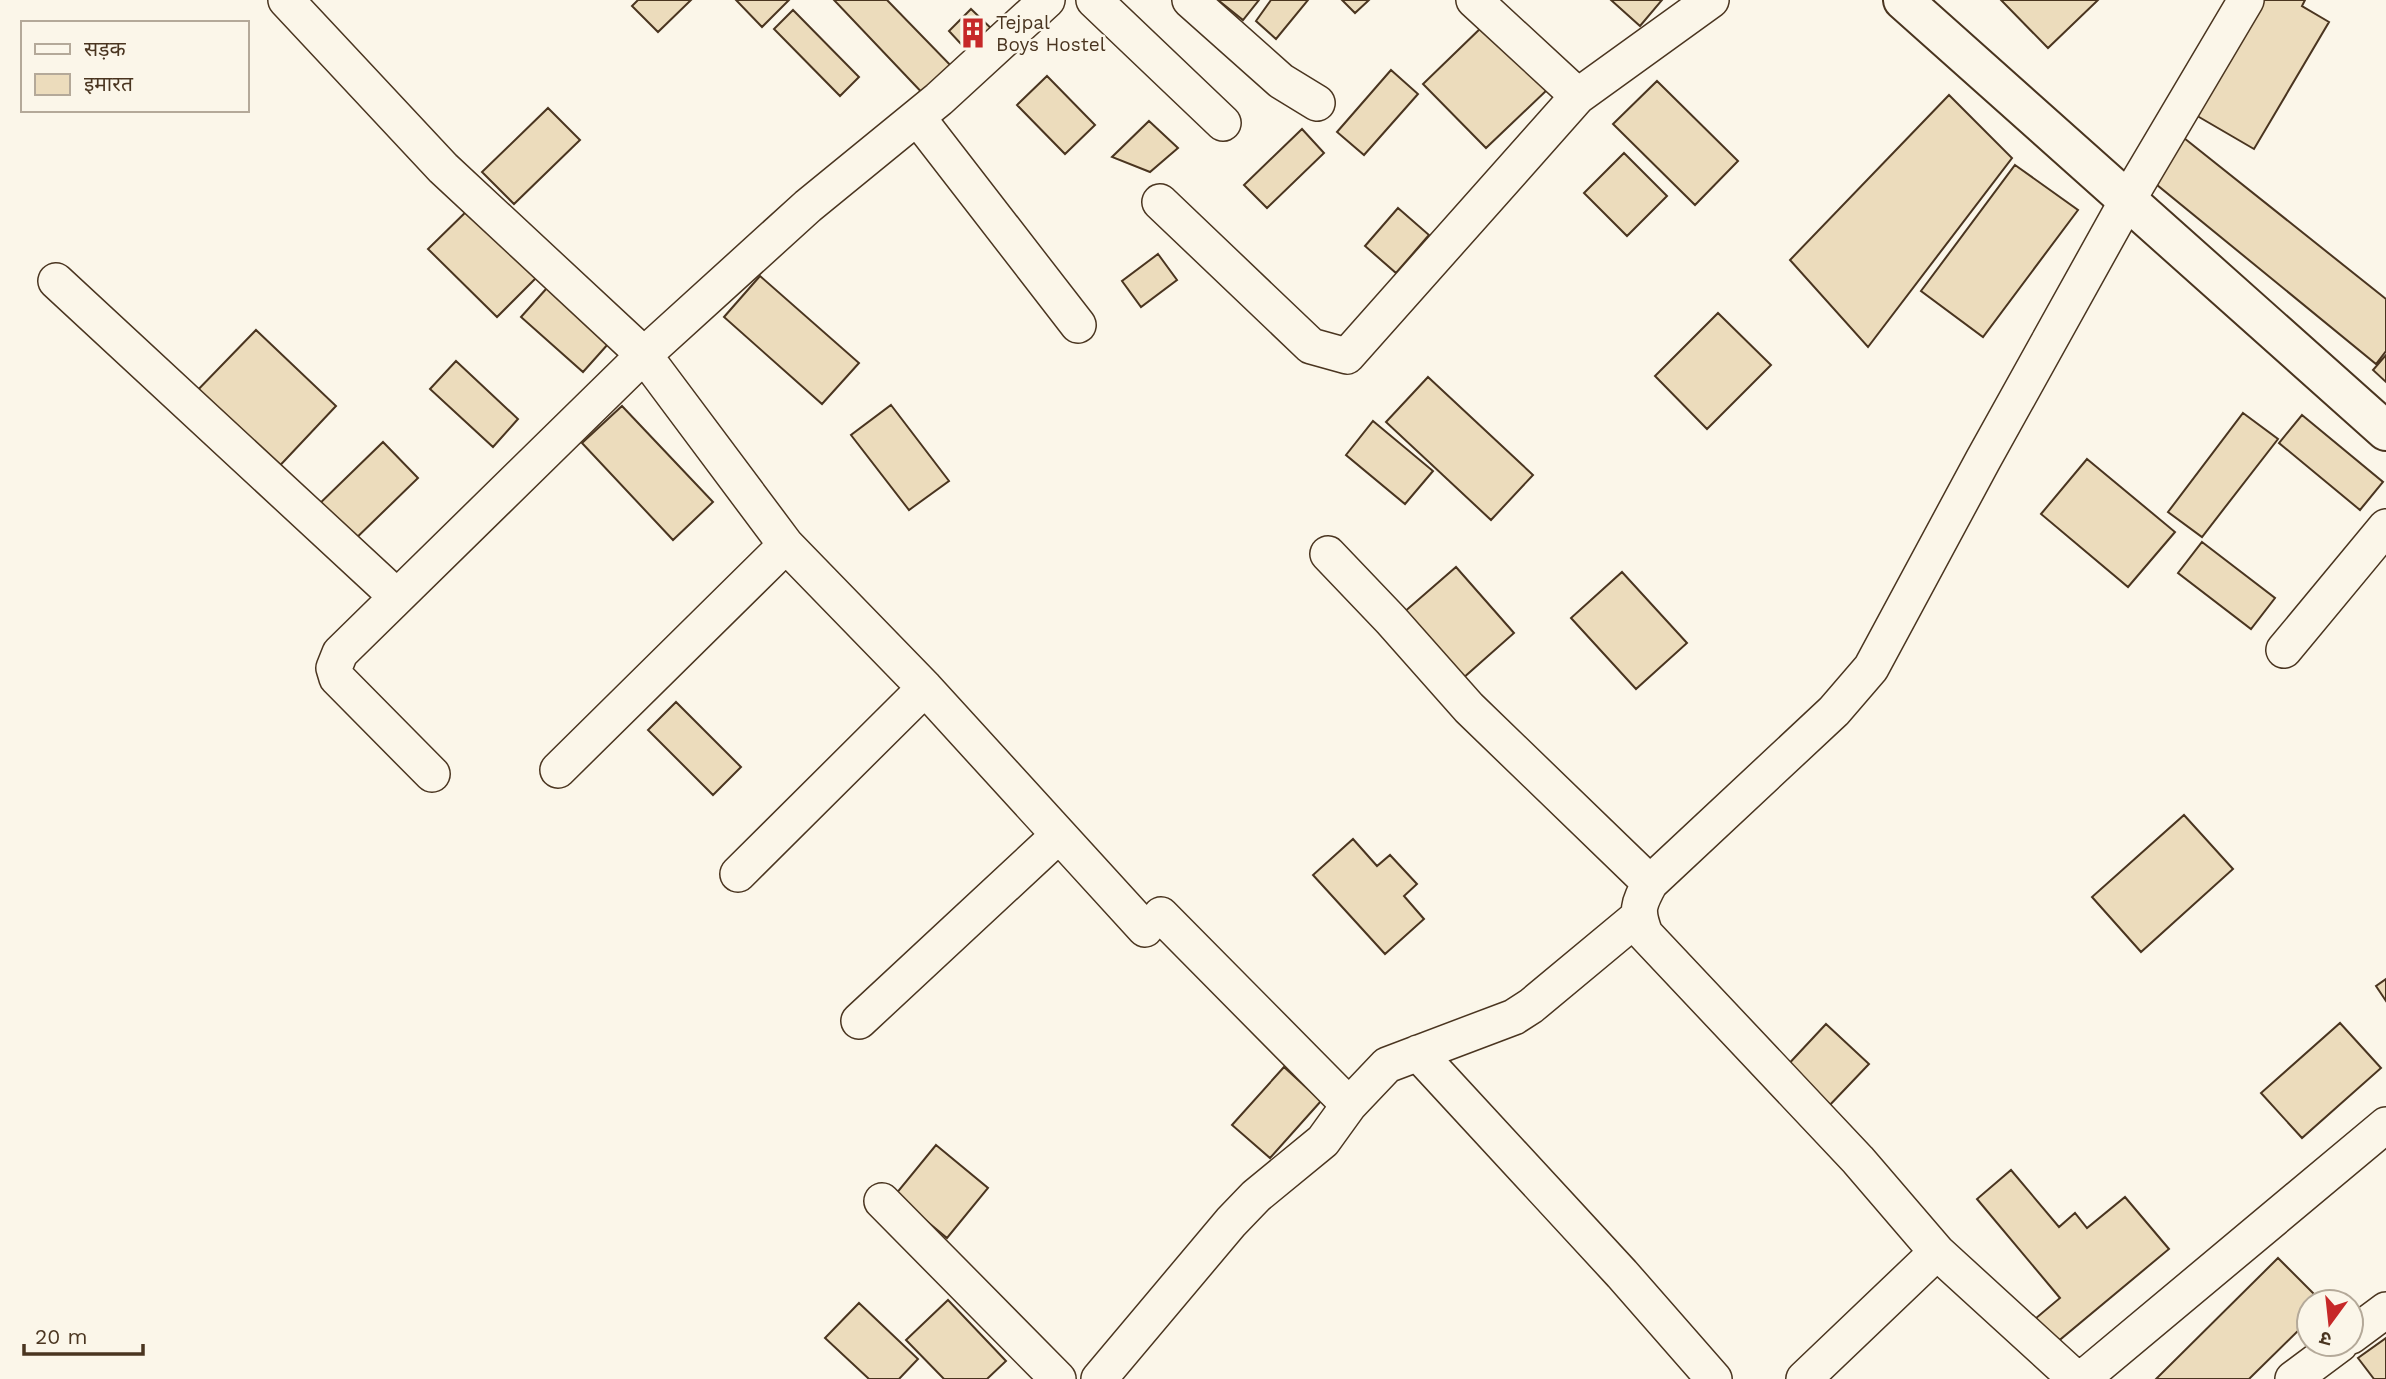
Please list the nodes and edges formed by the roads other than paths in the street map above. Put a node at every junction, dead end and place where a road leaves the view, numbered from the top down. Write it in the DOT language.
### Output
graph roads {
  1 [pos="286,0"];
  2 [pos="1046,0"];
  3 [pos="1094,0"];
  4 [pos="1189,0"];
  5 [pos="1474,0"];
  6 [pos="1710,0"];
  7 [pos="1903,0"];
  8 [pos="2246,0"];
  9 [pos="1578,96"];
  10 [pos="1317,103"];
  11 [pos="917,117"];
  12 [pos="1223,124"];
  13 [pos="2127,201"];
  14 [pos="1160,202"];
  15 [pos="56,281"];
  16 [pos="1078,325"];
  17 [pos="643,355"];
  18 [pos="2386,431"];
  19 [pos="2386,527"];
  20 [pos="786,545"];
  21 [pos="1328,554"];
  22 [pos="397,597"];
  23 [pos="2284,650"];
  24 [pos="925,688"];
  25 [pos="558,770"];
  26 [pos="432,774"];
  27 [pos="1059,835"];
  28 [pos="738,874"];
  29 [pos="1650,883"];
  30 [pos="1639,917"];
  31 [pos="859,1021"];
  32 [pos="1418,1053"];
  33 [pos="1349,1105"];
  34 [pos="2386,1125"];
  35 [pos="882,1201"];
  36 [pos="1937,1252"];
  37 [pos="2386,1310"];
  38 [pos="2365,1326"];
  39 [pos="2321,1358"];
  40 [pos="1058,1379"];
  41 [pos="1099,1379"];
  42 [pos="1714,1379"];
  43 [pos="1804,1379"];
  44 [pos="2076,1379"];
  45 [pos="2082,1379"];
  46 [pos="2293,1379"];
  1 -- 17 [label="street"];
  2 -- 11 [label="street"];
  3 -- 12 [label="street"];
  4 -- 10 [label="street"];
  5 -- 9 [label="street"];
  6 -- 9 [label="street"];
  7 -- 13 [label="street"];
  8 -- 13 [label="street"];
  9 -- 14 [label="street"];
  11 -- 16 [label="street"];
  11 -- 17 [label="street"];
  13 -- 18 [label="street"];
  13 -- 29 [label="street"];
  15 -- 22 [label="street"];
  17 -- 20 [label="street"];
  17 -- 22 [label="street"];
  19 -- 23 [label="street"];
  20 -- 24 [label="street"];
  20 -- 25 [label="street"];
  21 -- 29 [label="street"];
  22 -- 26 [label="street"];
  24 -- 27 [label="street"];
  24 -- 28 [label="street"];
  27 -- 31 [label="street"];
  27 -- 33 [label="street"];
  29 -- 30 [label="street"];
  30 -- 32 [label="street"];
  30 -- 36 [label="street"];
  32 -- 33 [label="street"];
  32 -- 42 [label="street"];
  33 -- 41 [label="street"];
  34 -- 45 [label="street"];
  35 -- 40 [label="street"];
  36 -- 43 [label="street"];
  36 -- 44 [label="street"];
  37 -- 38 [label="street"];
  39 -- 46 [label="street"];
}
